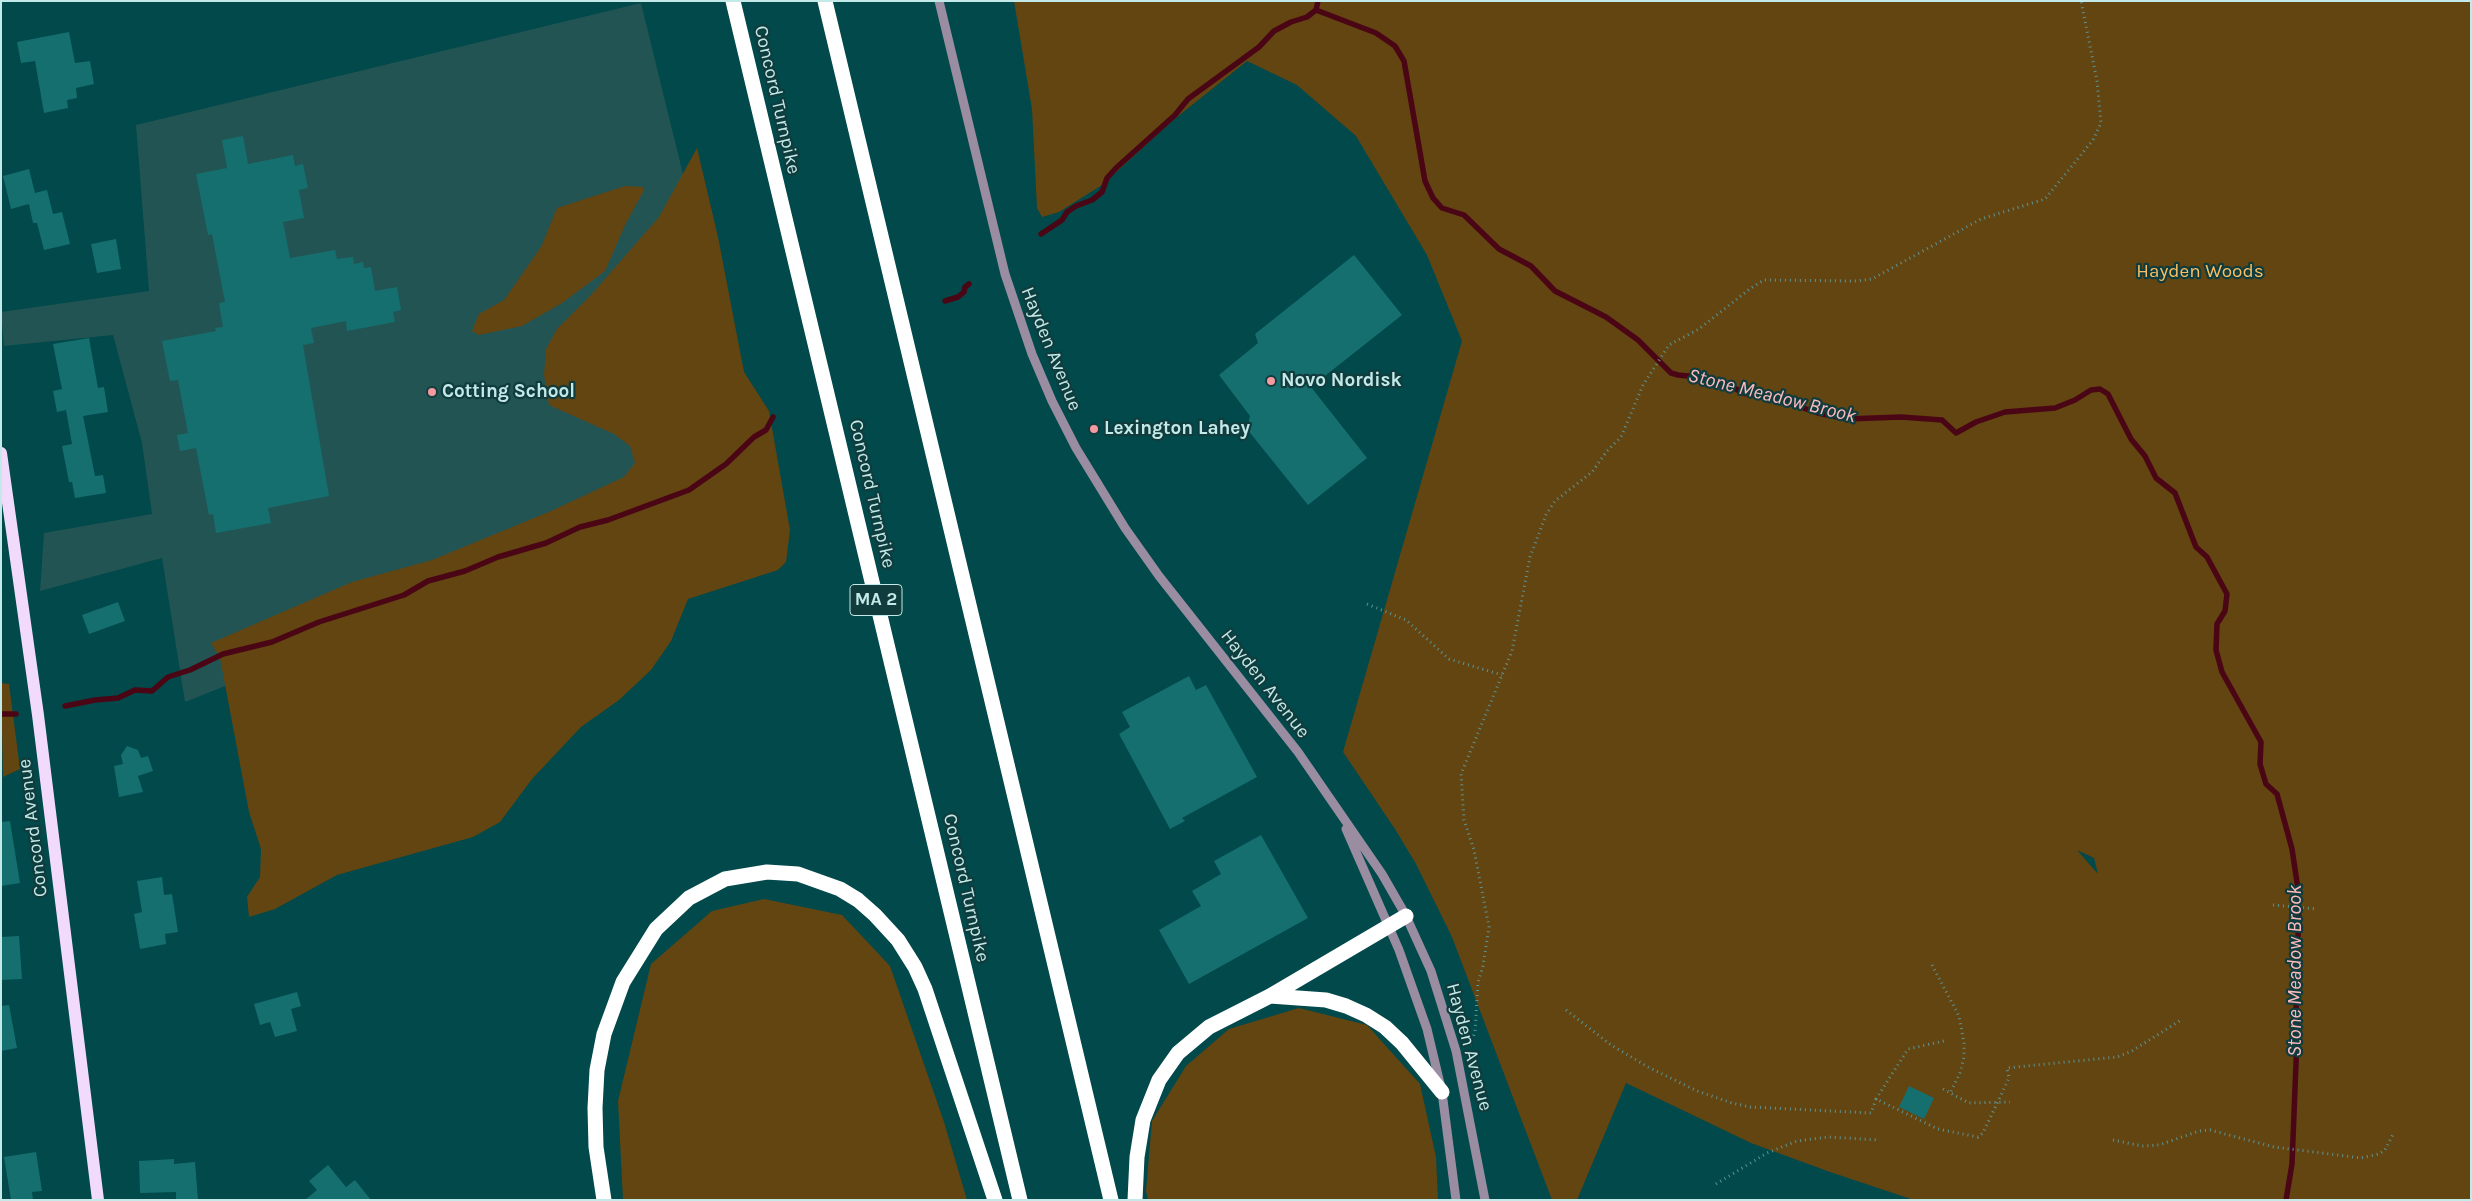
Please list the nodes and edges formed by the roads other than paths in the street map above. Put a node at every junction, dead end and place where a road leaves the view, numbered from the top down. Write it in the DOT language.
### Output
graph roads {
  1 [pos="733,1"];
  2 [pos="825,1"];
  3 [pos="939,1"];
  4 [pos="1,453"];
  5 [pos="1336,808"];
  6 [pos="1406,916"];
  7 [pos="1389,926"];
  8 [pos="1270,996"];
  9 [pos="1442,1092"];
  10 [pos="98,1200"];
  11 [pos="604,1200"];
  12 [pos="995,1200"];
  13 [pos="1020,1200"];
  14 [pos="1111,1200"];
  15 [pos="1135,1200"];
  16 [pos="1456,1200"];
  17 [pos="1485,1200"];
  1 -- 13 [label="highway, Concord Turnpike / MA 2"];
  2 -- 14 [label="highway"];
  3 -- 5 [label="street, Hayden Avenue"];
  4 -- 10 [label="main road, Concord Avenue"];
  5 -- 6 [label="street, Hayden Avenue"];
  5 -- 7 [label="street, Hayden Avenue"];
  6 -- 7 [label="highway"];
  6 -- 17 [label="street, Hayden Avenue"];
  7 -- 8 [label="highway"];
  7 -- 9 [label="street, Hayden Avenue"];
  8 -- 9 [label="highway"];
  8 -- 15 [label="highway"];
  9 -- 16 [label="street, Hayden Avenue"];
  11 -- 12 [label="highway"];
}
